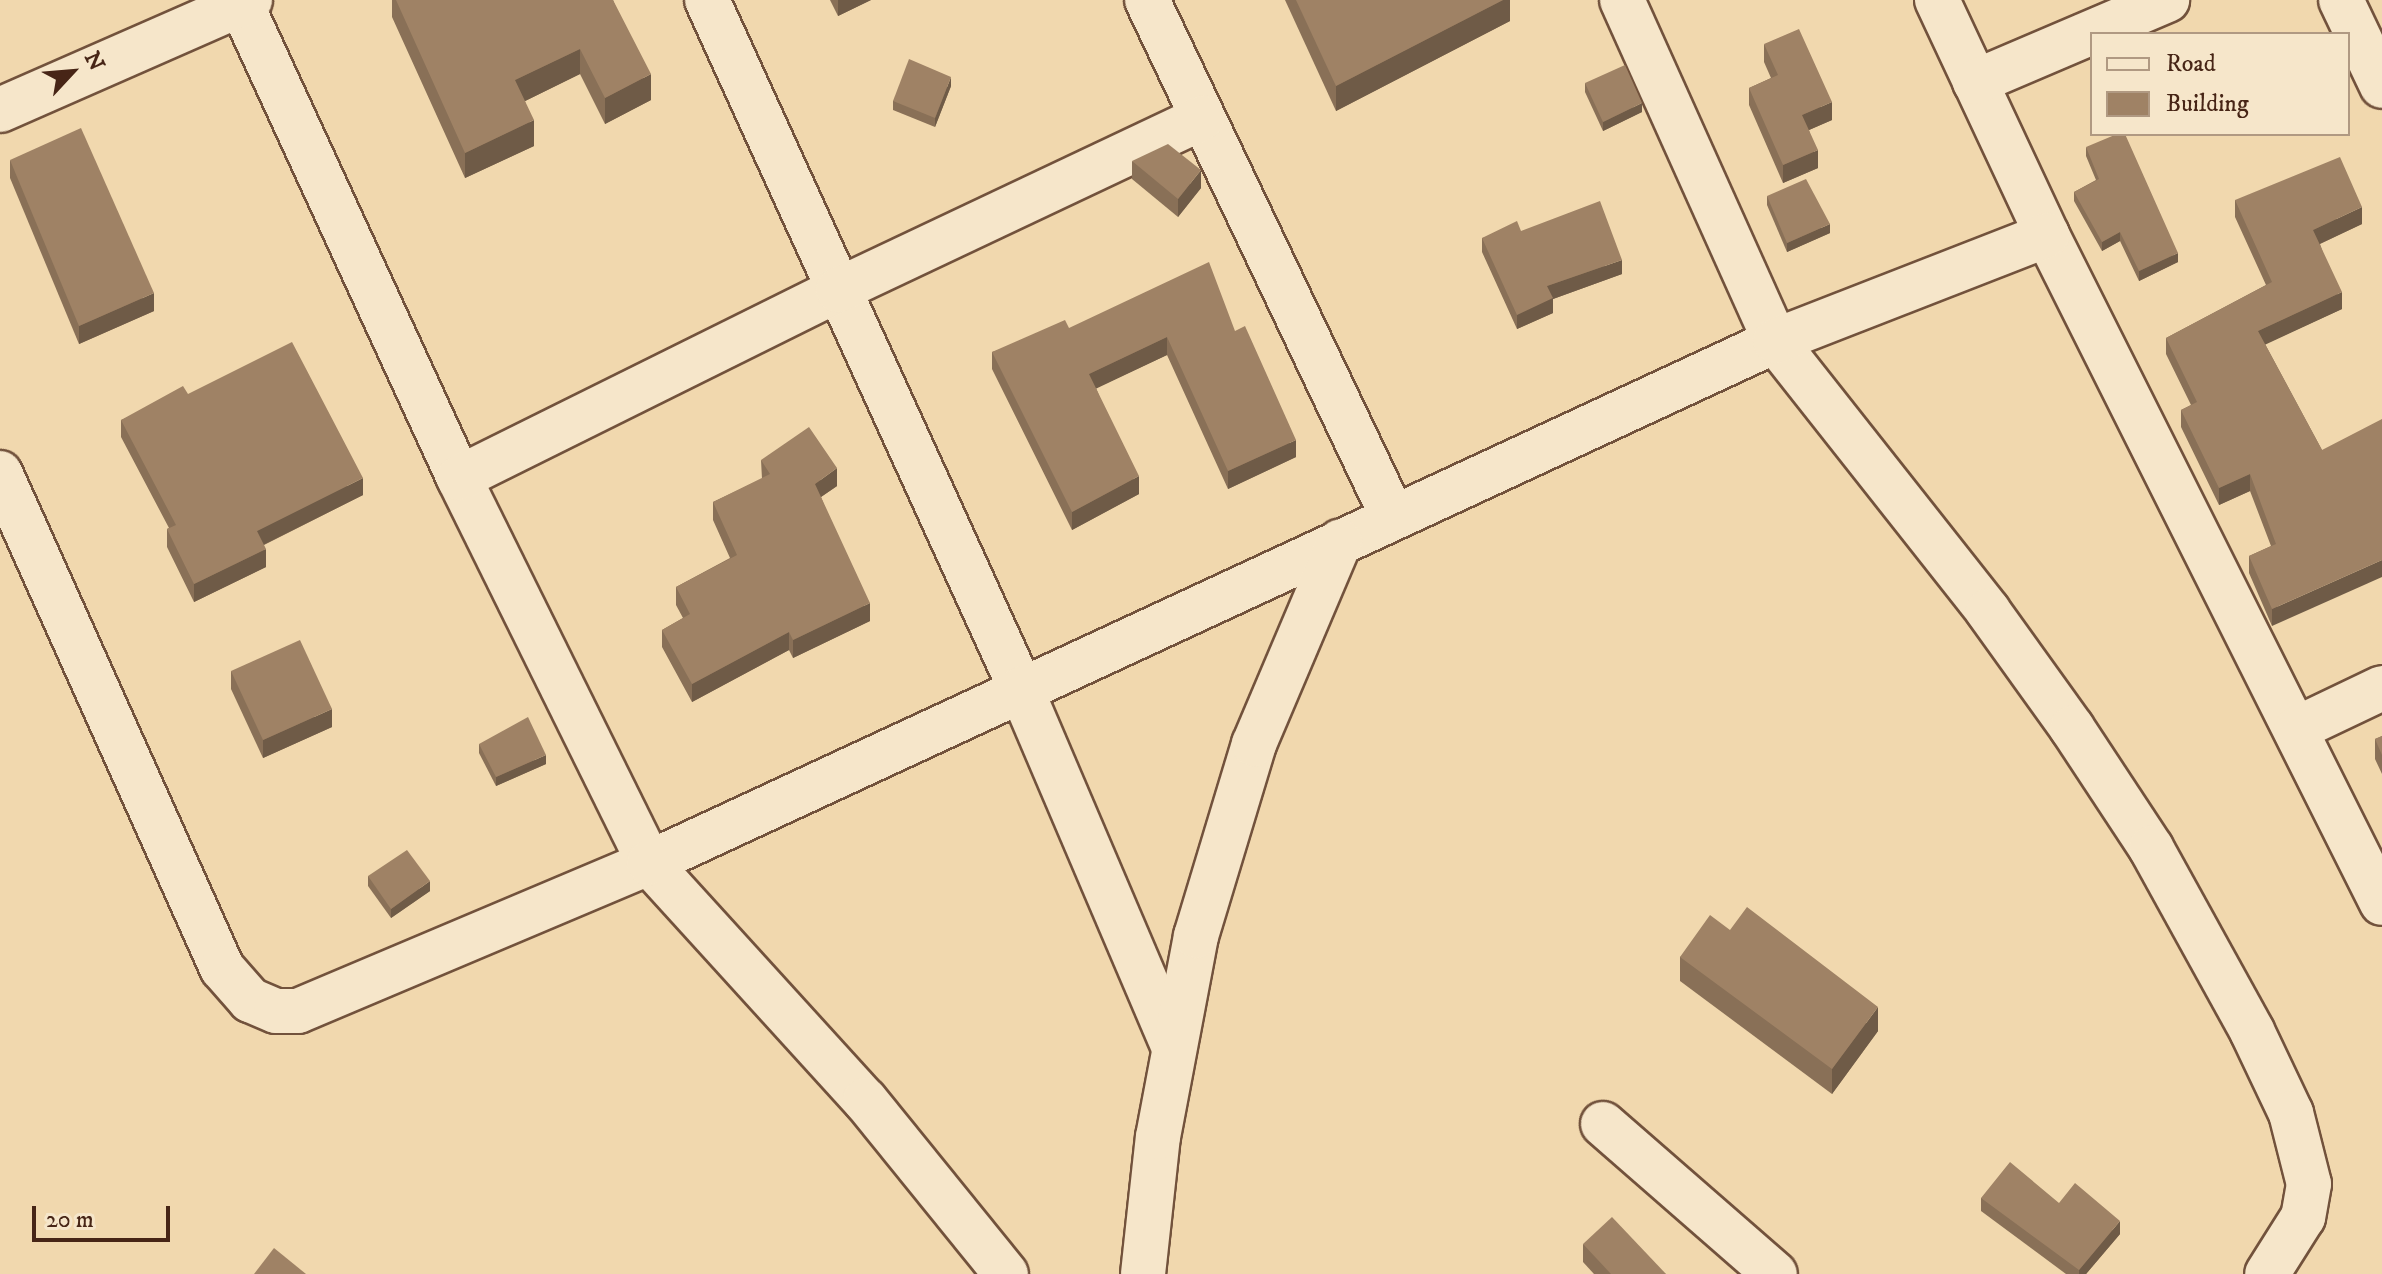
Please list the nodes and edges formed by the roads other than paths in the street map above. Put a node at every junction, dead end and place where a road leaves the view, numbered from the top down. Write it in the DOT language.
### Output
graph roads {
  1 [pos="707,0"];
  2 [pos="1147,0"];
  3 [pos="1622,0"];
  4 [pos="1937,0"];
  5 [pos="2167,0"];
  6 [pos="2341,0"];
  7 [pos="246,2"];
  8 [pos="2092,32"];
  9 [pos="2090,33"];
  10 [pos="1975,82"];
  11 [pos="2382,86"];
  12 [pos="0,110"];
  13 [pos="1202,118"];
  14 [pos="2047,235"];
  15 [pos="838,290"];
  16 [pos="1775,341"];
  17 [pos="0,473"];
  18 [pos="459,478"];
  19 [pos="1392,515"];
  20 [pos="1340,541"];
  21 [pos="2382,688"];
  22 [pos="1021,689"];
  23 [pos="2296,729"];
  24 [pos="649,863"];
  25 [pos="2382,903"];
  26 [pos="1174,1047"];
  27 [pos="1603,1124"];
  28 [pos="1006,1274"];
  29 [pos="1143,1274"];
  30 [pos="1775,1274"];
  31 [pos="2267,1274"];
  1 -- 15 [label="street"];
  2 -- 13 [label="street"];
  3 -- 16 [label="street"];
  4 -- 10 [label="street"];
  5 -- 8 [label="street"];
  6 -- 11 [label="street"];
  7 -- 12 [label="street"];
  7 -- 18 [label="street"];
  9 -- 10 [label="street"];
  10 -- 14 [label="street"];
  13 -- 15 [label="street"];
  13 -- 19 [label="street"];
  14 -- 16 [label="street"];
  14 -- 23 [label="street"];
  15 -- 18 [label="street"];
  15 -- 22 [label="street"];
  16 -- 19 [label="street"];
  16 -- 31 [label="street"];
  17 -- 24 [label="street"];
  18 -- 24 [label="street"];
  19 -- 20 [label="street"];
  20 -- 22 [label="street"];
  20 -- 26 [label="street"];
  21 -- 23 [label="street"];
  22 -- 24 [label="street"];
  22 -- 26 [label="street"];
  23 -- 25 [label="street"];
  24 -- 28 [label="street"];
  26 -- 29 [label="street"];
  27 -- 30 [label="street"];
}
